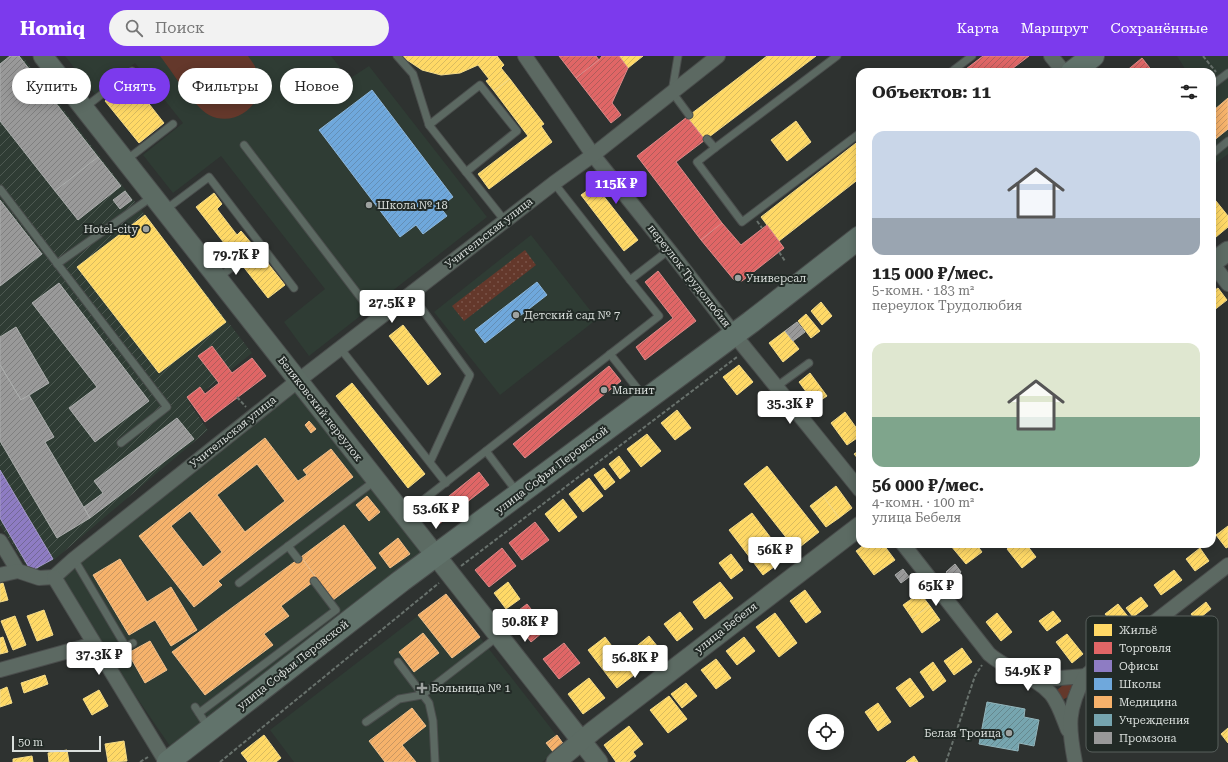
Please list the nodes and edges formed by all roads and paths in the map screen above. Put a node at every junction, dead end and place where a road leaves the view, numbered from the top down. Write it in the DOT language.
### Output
graph roads {
  1 [pos="43,56"];
  2 [pos="397,56"];
  3 [pos="525,56"];
  4 [pos="678,56"];
  5 [pos="718,56"];
  6 [pos="837,56"];
  7 [pos="972,56"];
  8 [pos="1051,56"];
  9 [pos="1093,56"];
  10 [pos="1109,56"];
  11 [pos="956,68"];
  12 [pos="1061,68"];
  13 [pos="1077,68"];
  14 [pos="1093,68"];
  15 [pos="1228,73"];
  16 [pos="1216,82"];
  17 [pos="672,92"];
  18 [pos="99,96"];
  19 [pos="84,108"];
  20 [pos="689,115"];
  21 [pos="173,124"];
  22 [pos="428,125"];
  23 [pos="856,136"];
  24 [pos="707,139"];
  25 [pos="1228,142"];
  26 [pos="244,145"];
  27 [pos="715,148"];
  28 [pos="1216,151"];
  29 [pos="593,155"];
  30 [pos="125,161"];
  31 [pos="466,172"];
  32 [pos="554,183"];
  33 [pos="0,189"];
  34 [pos="158,203"];
  35 [pos="505,221"];
  36 [pos="856,241"];
  37 [pos="261,246"];
  38 [pos="669,250"];
  39 [pos="1228,251"];
  40 [pos="779,252"];
  41 [pos="856,255"];
  42 [pos="1216,260"];
  43 [pos="785,261"];
  44 [pos="57,264"];
  45 [pos="1216,268"];
  46 [pos="218,278"];
  47 [pos="630,280"];
  48 [pos="1228,284"];
  49 [pos="294,288"];
  50 [pos="411,294"];
  51 [pos="377,319"];
  52 [pos="737,345"];
  53 [pos="340,348"];
  54 [pos="610,354"];
  55 [pos="809,363"];
  56 [pos="298,380"];
  57 [pos="776,387"];
  58 [pos="238,397"];
  59 [pos="646,399"];
  60 [pos="246,408"];
  61 [pos="121,443"];
  62 [pos="486,452"];
  63 [pos="430,462"];
  64 [pos="376,480"];
  65 [pos="446,483"];
  66 [pos="856,485"];
  67 [pos="520,495"];
  68 [pos="404,515"];
  69 [pos="856,529"];
  70 [pos="0,541"];
  71 [pos="288,546"];
  72 [pos="906,548"];
  73 [pos="74,559"];
  74 [pos="298,559"];
  75 [pos="443,565"];
  76 [pos="1228,565"];
  77 [pos="18,571"];
  78 [pos="0,575"];
  79 [pos="54,577"];
  80 [pos="314,581"];
  81 [pos="239,583"];
  82 [pos="1162,616"];
  83 [pos="499,635"];
  84 [pos="133,643"];
  85 [pos="94,644"];
  86 [pos="126,647"];
  87 [pos="989,654"];
  88 [pos="104,660"];
  89 [pos="398,662"];
  90 [pos="0,670"];
  91 [pos="1085,676"];
  92 [pos="1035,680"];
  93 [pos="422,694"];
  94 [pos="201,717"];
  95 [pos="366,722"];
  96 [pos="1069,732"];
  97 [pos="582,740"];
  98 [pos="167,762"];
  99 [pos="190,762"];
  100 [pos="220,762"];
  101 [pos="435,762"];
  102 [pos="556,762"];
  103 [pos="598,762"];
  104 [pos="946,762"];
  105 [pos="1075,762"];
  1 -- 19 [label="street, Беляковский переулок"];
  2 -- 22 [label="lane"];
  3 -- 29 [label="street, переулок Трудолюбия"];
  4 -- 17 [label="lane"];
  5 -- 17 [label="street, Учительская улица"];
  6 -- 27 [label="lane"];
  7 -- 11 [label="lane"];
  8 -- 12 [label="street"];
  9 -- 13 [label="main road"];
  10 -- 14 [label="main road"];
  15 -- 16 [label="lane"];
  17 -- 20 [label="lane"];
  17 -- 29 [label="street, Учительская улица"];
  18 -- 19 [label="lane"];
  19 -- 30 [label="street, Беляковский переулок"];
  21 -- 30 [label="lane"];
  22 -- 31 [label="lane"];
  22 -- 31 [label="lane"];
  23 -- 27 [label="lane"];
  24 -- 27 [label="lane"];
  25 -- 28 [label="lane"];
  26 -- 51 [label="lane"];
  29 -- 32 [label="street, Учительская улица"];
  29 -- 38 [label="street, переулок Трудолюбия"];
  30 -- 34 [label="street, Беляковский переулок"];
  31 -- 35 [label="lane"];
  32 -- 35 [label="street, Учительская улица"];
  32 -- 47 [label="lane"];
  33 -- 44 [label="lane"];
  34 -- 37 [label="lane"];
  34 -- 44 [label="lane"];
  34 -- 46 [label="street, Беляковский переулок"];
  35 -- 50 [label="street, Учительская улица"];
  36 -- 52 [label="main road, улица Софьи Перовской"];
  37 -- 46 [label="lane"];
  37 -- 49 [label="lane"];
  38 -- 47 [label="lane"];
  38 -- 52 [label="street, переулок Трудолюбия"];
  39 -- 42 [label="street"];
  40 -- 43 [label="path"];
  41 -- 52 [label="main road, улица Софьи Перовской"];
  44 -- 61 [label="lane"];
  45 -- 48 [label="street"];
  46 -- 56 [label="street, Беляковский переулок"];
  47 -- 54 [label="lane"];
  50 -- 51 [label="street, Учительская улица"];
  50 -- 63 [label="lane"];
  51 -- 53 [label="street, Учительская улица"];
  52 -- 57 [label="street, переулок Трудолюбия"];
  52 -- 59 [label="main road, улица Софьи Перовской"];
  52 -- 75 [label="main road, улица Софьи Перовской"];
  52 -- 75 [label="path"];
  53 -- 56 [label="street, Учительская улица"];
  53 -- 63 [label="lane"];
  54 -- 59 [label="lane"];
  54 -- 62 [label="lane"];
  55 -- 57 [label="lane"];
  56 -- 64 [label="street, Беляковский переулок"];
  56 -- 73 [label="street, Учительская улица"];
  57 -- 66 [label="street, переулок Трудолюбия"];
  58 -- 60 [label="path"];
  59 -- 67 [label="main road, улица Софьи Перовской"];
  62 -- 65 [label="lane"];
  62 -- 67 [label="lane"];
  63 -- 65 [label="lane"];
  64 -- 68 [label="street, Беляковский переулок"];
  64 -- 71 [label="lane"];
  65 -- 68 [label="lane"];
  67 -- 75 [label="main road, улица Софьи Перовской"];
  68 -- 75 [label="street, Беляковский переулок"];
  69 -- 97 [label="street, улица Бебеля"];
  70 -- 77 [label="street"];
  71 -- 74 [label="lane"];
  71 -- 81 [label="lane"];
  72 -- 87 [label="street"];
  73 -- 79 [label="street, Учительская улица"];
  73 -- 86 [label="lane"];
  75 -- 83 [label="street, Беляковский переулок"];
  75 -- 94 [label="main road, улица Софьи Перовской"];
  75 -- 99 [label="main road, улица Софьи Перовской"];
  75 -- 100 [label="path"];
  76 -- 82 [label="street"];
  77 -- 78 [label="street"];
  77 -- 79 [label="street"];
  79 -- 85 [label="street"];
  80 -- 94 [label="lane"];
  83 -- 93 [label="lane"];
  83 -- 97 [label="street, Беляковский переулок"];
  84 -- 86 [label="lane"];
  85 -- 88 [label="street"];
  85 -- 90 [label="street"];
  86 -- 88 [label="lane"];
  87 -- 92 [label="street"];
  87 -- 104 [label="path"];
  88 -- 98 [label="street"];
  89 -- 93 [label="lane"];
  91 -- 92 [label="street"];
  91 -- 96 [label="street"];
  92 -- 96 [label="street"];
  93 -- 95 [label="lane"];
  93 -- 101 [label="lane"];
  94 -- 98 [label="main road, улица Софьи Перовской"];
  96 -- 105 [label="street"];
  97 -- 102 [label="street, улица Бебеля"];
  97 -- 103 [label="street, Беляковский переулок"];
}
